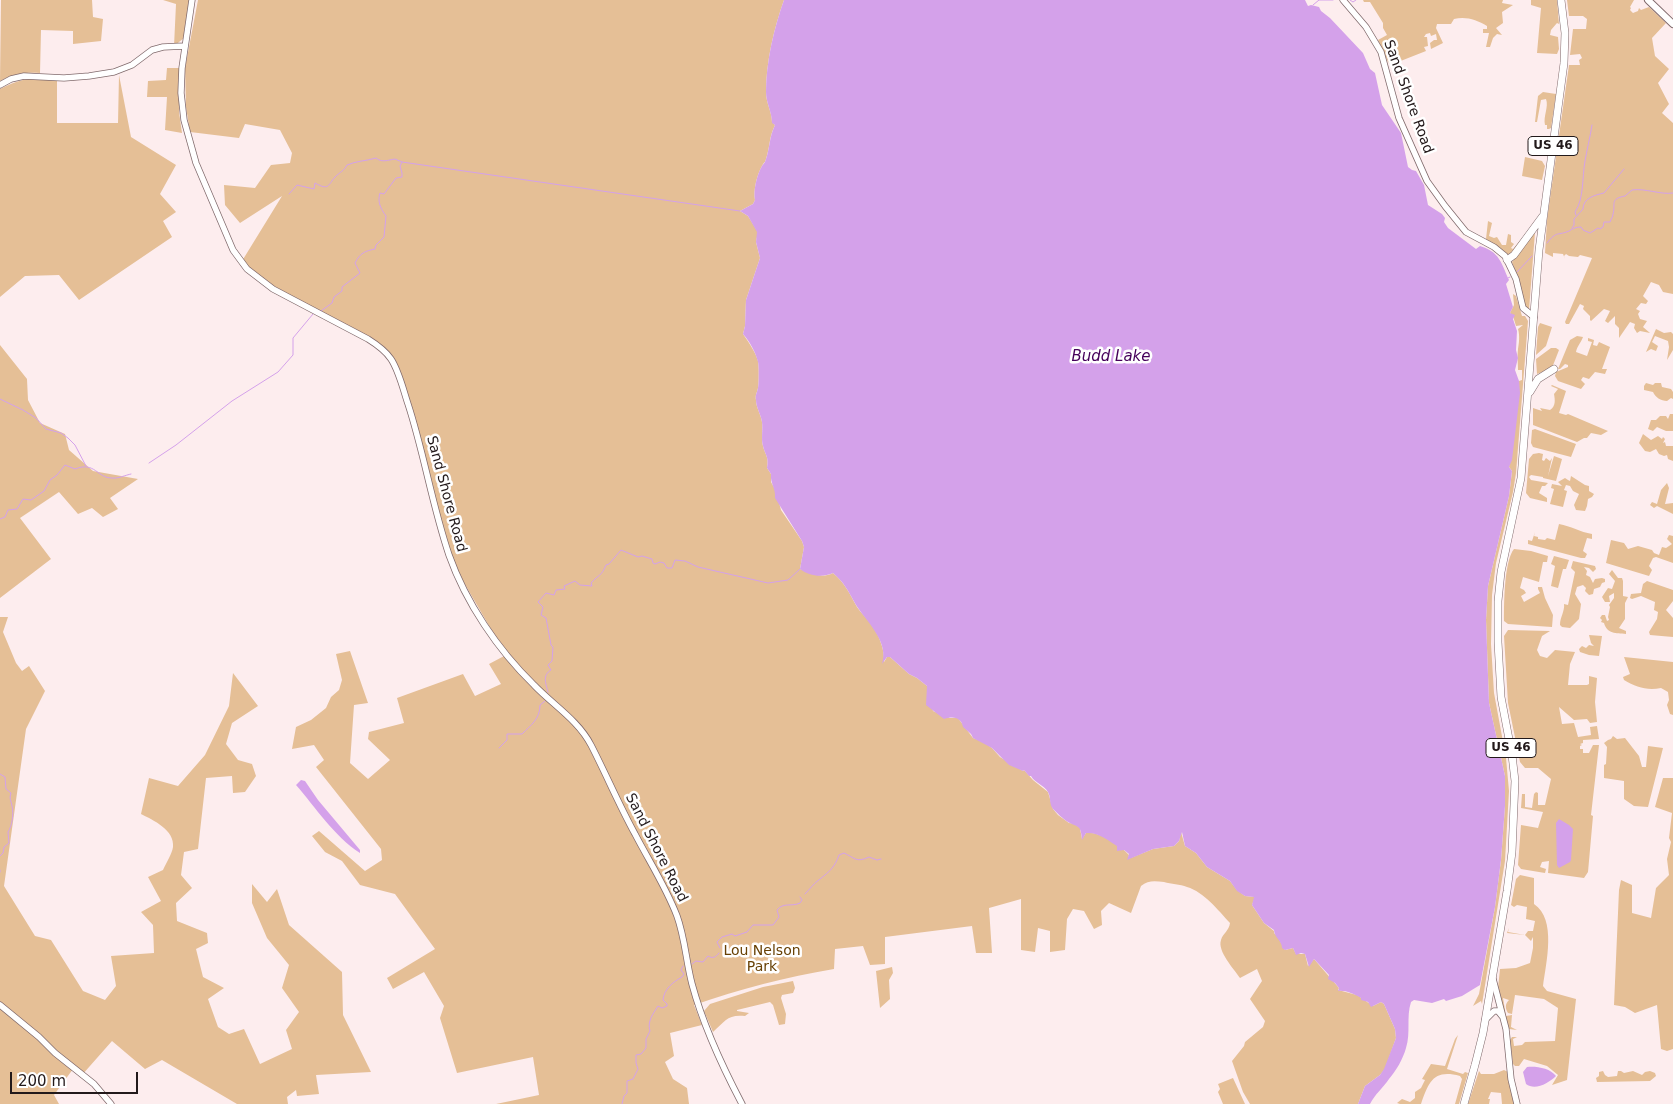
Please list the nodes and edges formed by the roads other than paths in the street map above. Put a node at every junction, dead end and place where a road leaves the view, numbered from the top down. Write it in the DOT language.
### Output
graph roads {
  1 [pos="192,0"];
  2 [pos="1343,0"];
  3 [pos="1562,0"];
  4 [pos="1648,0"];
  5 [pos="1673,24"];
  6 [pos="184,46"];
  7 [pos="0,85"];
  8 [pos="1543,217"];
  9 [pos="1507,260"];
  10 [pos="1534,317"];
  11 [pos="1554,369"];
  12 [pos="1528,397"];
  13 [pos="1492,976"];
  14 [pos="0,1005"];
  15 [pos="1504,1018"];
  16 [pos="1485,1020"];
  17 [pos="111,1104"];
  18 [pos="742,1104"];
  19 [pos="1464,1104"];
  20 [pos="1517,1104"];
  1 -- 6 [label="street, Sand Shore Road"];
  2 -- 9 [label="street, Sand Shore Road"];
  3 -- 8 [label="main road, US 46"];
  4 -- 5 [label="main road"];
  6 -- 7 [label="street"];
  6 -- 18 [label="street, Sand Shore Road"];
  8 -- 9 [label="main road"];
  8 -- 10 [label="main road, US 46"];
  9 -- 10 [label="street, Sand Shore Road"];
  10 -- 12 [label="main road, US 46"];
  11 -- 12 [label="main road"];
  12 -- 13 [label="main road, US 46"];
  13 -- 15 [label="street"];
  13 -- 16 [label="main road, US 46"];
  14 -- 17 [label="street"];
  15 -- 16 [label="street"];
  15 -- 20 [label="street"];
  16 -- 19 [label="main road, US 46"];
}
